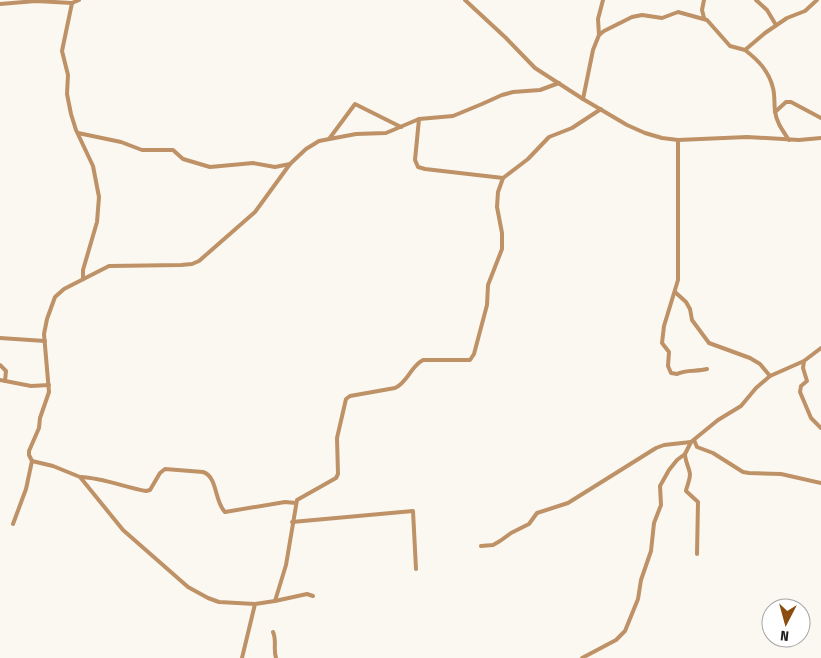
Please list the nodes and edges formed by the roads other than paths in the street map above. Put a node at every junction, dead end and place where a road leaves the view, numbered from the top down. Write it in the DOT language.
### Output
graph roads {
  1 [pos="79,0"];
  2 [pos="465,0"];
  3 [pos="603,0"];
  4 [pos="704,0"];
  5 [pos="756,0"];
  6 [pos="817,0"];
  7 [pos="72,3"];
  8 [pos="0,4"];
  9 [pos="704,18"];
  10 [pos="776,25"];
  11 [pos="598,35"];
  12 [pos="745,50"];
  13 [pos="559,83"];
  14 [pos="583,99"];
  15 [pos="601,109"];
  16 [pos="775,112"];
  17 [pos="821,118"];
  18 [pos="419,119"];
  19 [pos="401,127"];
  20 [pos="78,133"];
  21 [pos="821,138"];
  22 [pos="328,139"];
  23 [pos="678,140"];
  24 [pos="789,140"];
  25 [pos="290,164"];
  26 [pos="503,178"];
  27 [pos="83,279"];
  28 [pos="675,292"];
  29 [pos="0,338"];
  30 [pos="45,341"];
  31 [pos="821,348"];
  32 [pos="804,361"];
  33 [pos="0,365"];
  34 [pos="707,369"];
  35 [pos="770,376"];
  36 [pos="2,380"];
  37 [pos="49,385"];
  38 [pos="821,428"];
  39 [pos="692,441"];
  40 [pos="686,454"];
  41 [pos="32,461"];
  42 [pos="80,477"];
  43 [pos="821,483"];
  44 [pos="296,503"];
  45 [pos="292,522"];
  46 [pos="13,524"];
  47 [pos="482,546"];
  48 [pos="697,554"];
  49 [pos="416,569"];
  50 [pos="313,596"];
  51 [pos="275,600"];
  52 [pos="255,604"];
  53 [pos="274,632"];
  54 [pos="242,658"];
  55 [pos="276,658"];
  56 [pos="582,658"];
  1 -- 7 [label="street"];
  2 -- 13 [label="street"];
  3 -- 11 [label="street"];
  4 -- 9 [label="street"];
  5 -- 10 [label="street"];
  6 -- 10 [label="street"];
  7 -- 8 [label="street"];
  7 -- 20 [label="street"];
  9 -- 11 [label="street"];
  9 -- 12 [label="street"];
  10 -- 12 [label="street"];
  11 -- 14 [label="street"];
  12 -- 16 [label="street"];
  13 -- 14 [label="street"];
  13 -- 18 [label="street"];
  14 -- 15 [label="street"];
  15 -- 23 [label="street"];
  15 -- 26 [label="street"];
  16 -- 17 [label="street"];
  16 -- 24 [label="street"];
  18 -- 19 [label="street"];
  18 -- 26 [label="street"];
  19 -- 22 [label="street"];
  19 -- 22 [label="street"];
  20 -- 25 [label="street"];
  20 -- 27 [label="street"];
  21 -- 24 [label="street"];
  22 -- 25 [label="street"];
  23 -- 24 [label="street"];
  23 -- 28 [label="street"];
  25 -- 27 [label="street"];
  26 -- 44 [label="street"];
  27 -- 30 [label="street"];
  28 -- 34 [label="street"];
  28 -- 35 [label="street"];
  29 -- 30 [label="street"];
  30 -- 37 [label="street"];
  31 -- 32 [label="street"];
  32 -- 35 [label="street"];
  32 -- 38 [label="street"];
  33 -- 36 [label="street"];
  35 -- 39 [label="street"];
  36 -- 37 [label="street"];
  37 -- 41 [label="street"];
  39 -- 40 [label="street"];
  39 -- 43 [label="street"];
  39 -- 47 [label="street"];
  40 -- 48 [label="street"];
  40 -- 56 [label="street"];
  41 -- 42 [label="street"];
  41 -- 46 [label="street"];
  42 -- 44 [label="street"];
  42 -- 52 [label="street"];
  44 -- 45 [label="street"];
  45 -- 49 [label="street"];
  45 -- 51 [label="street"];
  50 -- 51 [label="street"];
  51 -- 52 [label="street"];
  52 -- 54 [label="street"];
  53 -- 55 [label="street"];
}
